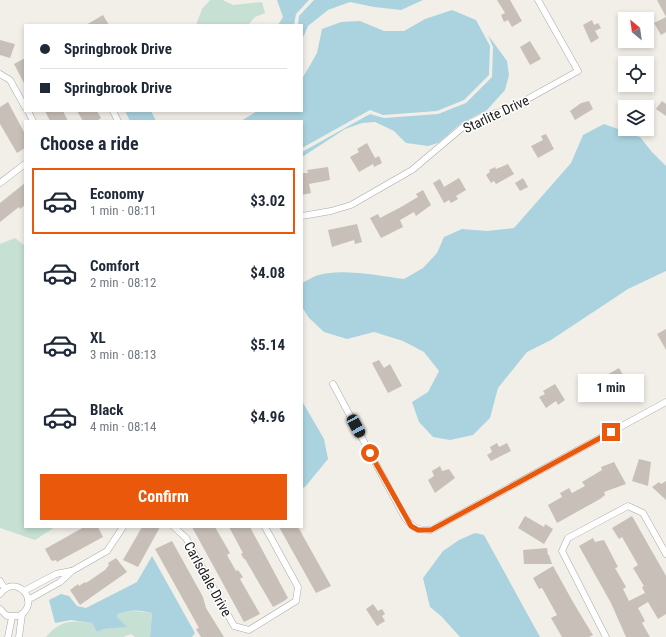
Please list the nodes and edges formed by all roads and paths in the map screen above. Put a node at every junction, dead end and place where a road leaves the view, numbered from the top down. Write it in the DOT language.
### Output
graph roads {
  1 [pos="538,0"];
  2 [pos="0,74"];
  3 [pos="23,99"];
  4 [pos="24,165"];
  5 [pos="0,183"];
  6 [pos="303,216"];
  7 [pos="333,384"];
  8 [pos="666,402"];
  9 [pos="122,528"];
  10 [pos="175,528"];
  11 [pos="266,528"];
  12 [pos="666,554"];
  13 [pos="72,571"];
  14 [pos="46,579"];
  15 [pos="0,581"];
  16 [pos="51,588"];
  17 [pos="5,589"];
  18 [pos="24,591"];
  19 [pos="0,594"];
  20 [pos="28,600"];
  21 [pos="0,609"];
  22 [pos="22,614"];
  23 [pos="12,617"];
  24 [pos="8,637"];
  25 [pos="18,637"];
  26 [pos="606,637"];
  1 -- 6 [label="street, Starlite Drive"];
  2 -- 3 [label="street"];
  4 -- 5 [label="street"];
  7 -- 8 [label="street"];
  9 -- 13 [label="street"];
  10 -- 11 [label="street, Carlsdale Drive"];
  12 -- 26 [label="street"];
  13 -- 14 [label="street"];
  13 -- 16 [label="street"];
  14 -- 16 [label="street"];
  14 -- 18 [label="street"];
  15 -- 17 [label="street"];
  16 -- 20 [label="street"];
  17 -- 18 [label="street"];
  17 -- 19 [label="street"];
  18 -- 20 [label="street"];
  20 -- 22 [label="street"];
  21 -- 23 [label="street"];
  22 -- 23 [label="street"];
  22 -- 25 [label="street"];
  23 -- 24 [label="street"];
}
